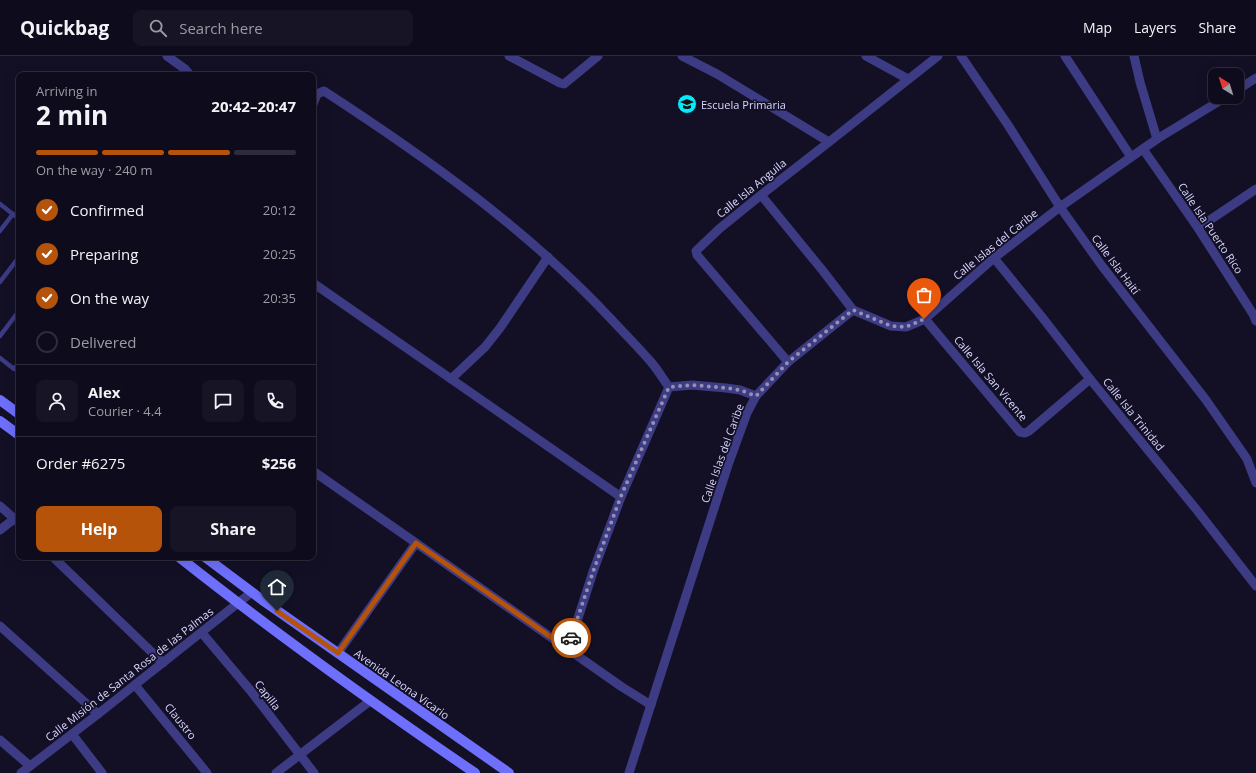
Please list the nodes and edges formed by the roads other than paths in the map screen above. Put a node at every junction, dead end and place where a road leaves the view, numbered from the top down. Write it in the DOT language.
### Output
graph roads {
  1 [pos="167,56"];
  2 [pos="509,56"];
  3 [pos="598,56"];
  4 [pos="682,56"];
  5 [pos="866,56"];
  6 [pos="938,56"];
  7 [pos="961,56"];
  8 [pos="1065,56"];
  9 [pos="1134,56"];
  10 [pos="188,72"];
  11 [pos="1256,78"];
  12 [pos="908,80"];
  13 [pos="1244,86"];
  14 [pos="316,96"];
  15 [pos="1214,104"];
  16 [pos="1157,139"];
  17 [pos="829,142"];
  18 [pos="1143,149"];
  19 [pos="1131,157"];
  20 [pos="1256,188"];
  21 [pos="761,195"];
  22 [pos="0,204"];
  23 [pos="1060,207"];
  24 [pos="13,214"];
  25 [pos="16,216"];
  26 [pos="1198,228"];
  27 [pos="0,232"];
  28 [pos="548,257"];
  29 [pos="994,258"];
  30 [pos="16,261"];
  31 [pos="0,282"];
  32 [pos="316,285"];
  33 [pos="853,310"];
  34 [pos="16,315"];
  35 [pos="1255,316"];
  36 [pos="924,319"];
  37 [pos="0,336"];
  38 [pos="0,358"];
  39 [pos="788,362"];
  40 [pos="16,369"];
  41 [pos="452,379"];
  42 [pos="1090,379"];
  43 [pos="669,387"];
  44 [pos="756,396"];
  45 [pos="0,400"];
  46 [pos="16,412"];
  47 [pos="0,421"];
  48 [pos="16,433"];
  49 [pos="316,473"];
  50 [pos="1256,483"];
  51 [pos="621,496"];
  52 [pos="0,506"];
  53 [pos="16,518"];
  54 [pos="16,520"];
  55 [pos="0,530"];
  56 [pos="416,543"];
  57 [pos="56,560"];
  58 [pos="183,560"];
  59 [pos="209,560"];
  60 [pos="1256,586"];
  61 [pos="252,592"];
  62 [pos="238,604"];
  63 [pos="0,626"];
  64 [pos="202,633"];
  65 [pos="568,649"];
  66 [pos="338,653"];
  67 [pos="163,663"];
  68 [pos="135,685"];
  69 [pos="370,701"];
  70 [pos="651,705"];
  71 [pos="98,714"];
  72 [pos="72,734"];
  73 [pos="0,740"];
  74 [pos="300,754"];
  75 [pos="30,766"];
  76 [pos="21,773"];
  77 [pos="102,773"];
  78 [pos="207,773"];
  79 [pos="276,773"];
  80 [pos="314,773"];
  81 [pos="475,773"];
  82 [pos="508,773"];
  83 [pos="629,773"];
  1 -- 10 [label="street"];
  2 -- 3 [label="street"];
  4 -- 17 [label="street"];
  5 -- 12 [label="street"];
  6 -- 12 [label="street, Calle Isla Anguila"];
  7 -- 23 [label="street, Calle Isla Haití"];
  8 -- 19 [label="street"];
  9 -- 16 [label="street"];
  11 -- 13 [label="street"];
  12 -- 17 [label="street, Calle Isla Anguila"];
  14 -- 28 [label="street"];
  15 -- 16 [label="street, Calle Islas del Caribe"];
  16 -- 18 [label="street, Calle Islas del Caribe"];
  17 -- 21 [label="street, Calle Isla Anguila"];
  18 -- 19 [label="street, Calle Islas del Caribe"];
  18 -- 26 [label="street, Calle Isla Puerto Rico"];
  19 -- 23 [label="street, Calle Islas del Caribe"];
  20 -- 26 [label="street"];
  21 -- 33 [label="street"];
  21 -- 39 [label="street, Calle Isla Anguila"];
  22 -- 24 [label="lane"];
  23 -- 29 [label="street, Calle Islas del Caribe"];
  23 -- 50 [label="street, Calle Isla Haití"];
  24 -- 25 [label="lane"];
  24 -- 27 [label="lane"];
  26 -- 35 [label="street, Calle Isla Puerto Rico"];
  28 -- 41 [label="street"];
  28 -- 43 [label="street"];
  29 -- 36 [label="street, Calle Islas del Caribe"];
  29 -- 42 [label="street, Calle Isla Trinidad"];
  30 -- 31 [label="lane"];
  32 -- 41 [label="street"];
  33 -- 36 [label="street, Calle Islas del Caribe"];
  33 -- 39 [label="street, Calle Islas del Caribe"];
  34 -- 37 [label="lane"];
  36 -- 42 [label="street, Calle Isla San Vicente"];
  38 -- 40 [label="lane"];
  39 -- 44 [label="street, Calle Islas del Caribe"];
  41 -- 51 [label="street"];
  42 -- 60 [label="street, Calle Isla Trinidad"];
  43 -- 44 [label="street"];
  43 -- 51 [label="street"];
  44 -- 70 [label="street, Calle Islas del Caribe"];
  45 -- 46 [label="street"];
  47 -- 48 [label="street"];
  49 -- 56 [label="street"];
  51 -- 65 [label="street"];
  52 -- 53 [label="street"];
  54 -- 55 [label="street"];
  56 -- 65 [label="street"];
  56 -- 66 [label="street"];
  57 -- 67 [label="street"];
  58 -- 62 [label="street"];
  59 -- 61 [label="street, Avenida Leona Vicario"];
  61 -- 62 [label="street, Calle Misión de Santa Rosa de las Palmas"];
  61 -- 66 [label="street, Avenida Leona Vicario"];
  62 -- 64 [label="street, Calle Misión de Santa Rosa de las Palmas"];
  62 -- 69 [label="street"];
  63 -- 71 [label="street"];
  64 -- 67 [label="street, Calle Misión de Santa Rosa de las Palmas"];
  64 -- 74 [label="street, Capilla"];
  65 -- 70 [label="street"];
  66 -- 82 [label="street, Avenida Leona Vicario"];
  67 -- 68 [label="street, Calle Misión de Santa Rosa de las Palmas"];
  68 -- 71 [label="street, Calle Misión de Santa Rosa de las Palmas"];
  68 -- 78 [label="street, Claustro"];
  69 -- 74 [label="street"];
  69 -- 81 [label="street"];
  70 -- 83 [label="street, Calle Islas del Caribe"];
  71 -- 72 [label="street, Calle Misión de Santa Rosa de las Palmas"];
  72 -- 75 [label="street, Calle Misión de Santa Rosa de las Palmas"];
  72 -- 77 [label="street"];
  73 -- 75 [label="street"];
  74 -- 79 [label="street"];
  74 -- 80 [label="street, Capilla"];
  75 -- 76 [label="street, Calle Misión de Santa Rosa de las Palmas"];
}
